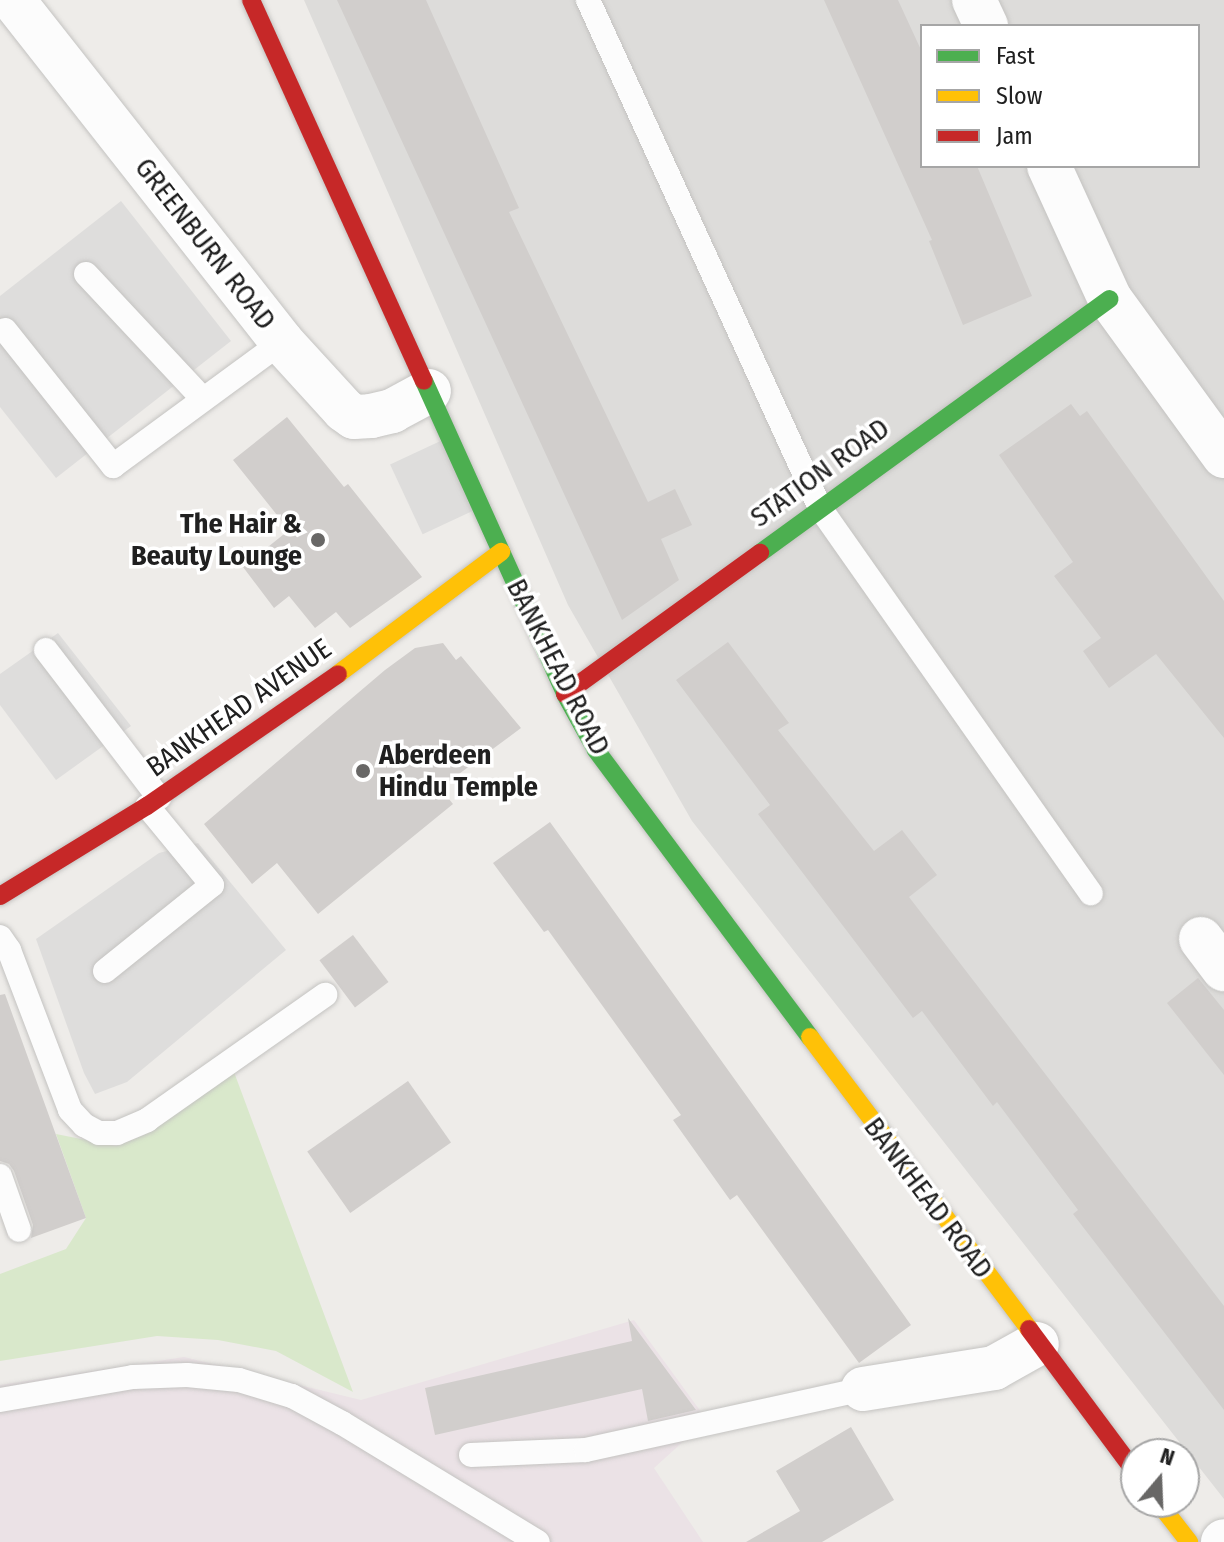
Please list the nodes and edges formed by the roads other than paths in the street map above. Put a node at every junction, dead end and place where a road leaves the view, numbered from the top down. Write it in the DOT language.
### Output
graph roads {
  1 [pos="13,0"];
  2 [pos="251,0"];
  3 [pos="588,0"];
  4 [pos="974,0"];
  5 [pos="985,24"];
  6 [pos="1050,168"];
  7 [pos="86,274"];
  8 [pos="1110,299"];
  9 [pos="5,330"];
  10 [pos="282,342"];
  11 [pos="429,391"];
  12 [pos="202,398"];
  13 [pos="1224,456"];
  14 [pos="820,508"];
  15 [pos="501,552"];
  16 [pos="46,650"];
  17 [pos="565,694"];
  18 [pos="153,802"];
  19 [pos="1091,893"];
  20 [pos="0,896"];
  21 [pos="0,937"];
  22 [pos="105,971"];
  23 [pos="325,995"];
  24 [pos="0,1176"];
  25 [pos="19,1230"];
  26 [pos="1037,1344"];
  27 [pos="863,1389"];
  28 [pos="0,1400"];
  29 [pos="1120,1452"];
  30 [pos="471,1455"];
  31 [pos="1170,1518"];
  32 [pos="538,1542"];
  33 [pos="1189,1542"];
  1 -- 10 [label="street, GREENBURN ROAD"];
  2 -- 11 [label="street, BANKHEAD ROAD"];
  3 -- 14 [label="lane"];
  4 -- 5 [label="street"];
  6 -- 8 [label="street"];
  7 -- 12 [label="lane"];
  8 -- 13 [label="street"];
  8 -- 14 [label="street, STATION ROAD"];
  9 -- 12 [label="lane"];
  10 -- 11 [label="street, GREENBURN ROAD"];
  10 -- 12 [label="lane"];
  11 -- 15 [label="street, BANKHEAD ROAD"];
  14 -- 17 [label="street, STATION ROAD"];
  14 -- 19 [label="lane"];
  15 -- 17 [label="street, BANKHEAD ROAD"];
  15 -- 18 [label="street, BANKHEAD AVENUE"];
  16 -- 18 [label="lane"];
  17 -- 26 [label="street, BANKHEAD ROAD"];
  18 -- 20 [label="street, BANKHEAD AVENUE"];
  18 -- 22 [label="lane"];
  21 -- 23 [label="lane"];
  24 -- 25 [label="lane"];
  26 -- 27 [label="street"];
  26 -- 29 [label="street, BANKHEAD ROAD"];
  27 -- 30 [label="lane"];
  28 -- 32 [label="lane"];
  31 -- 33 [label="street"];
}
